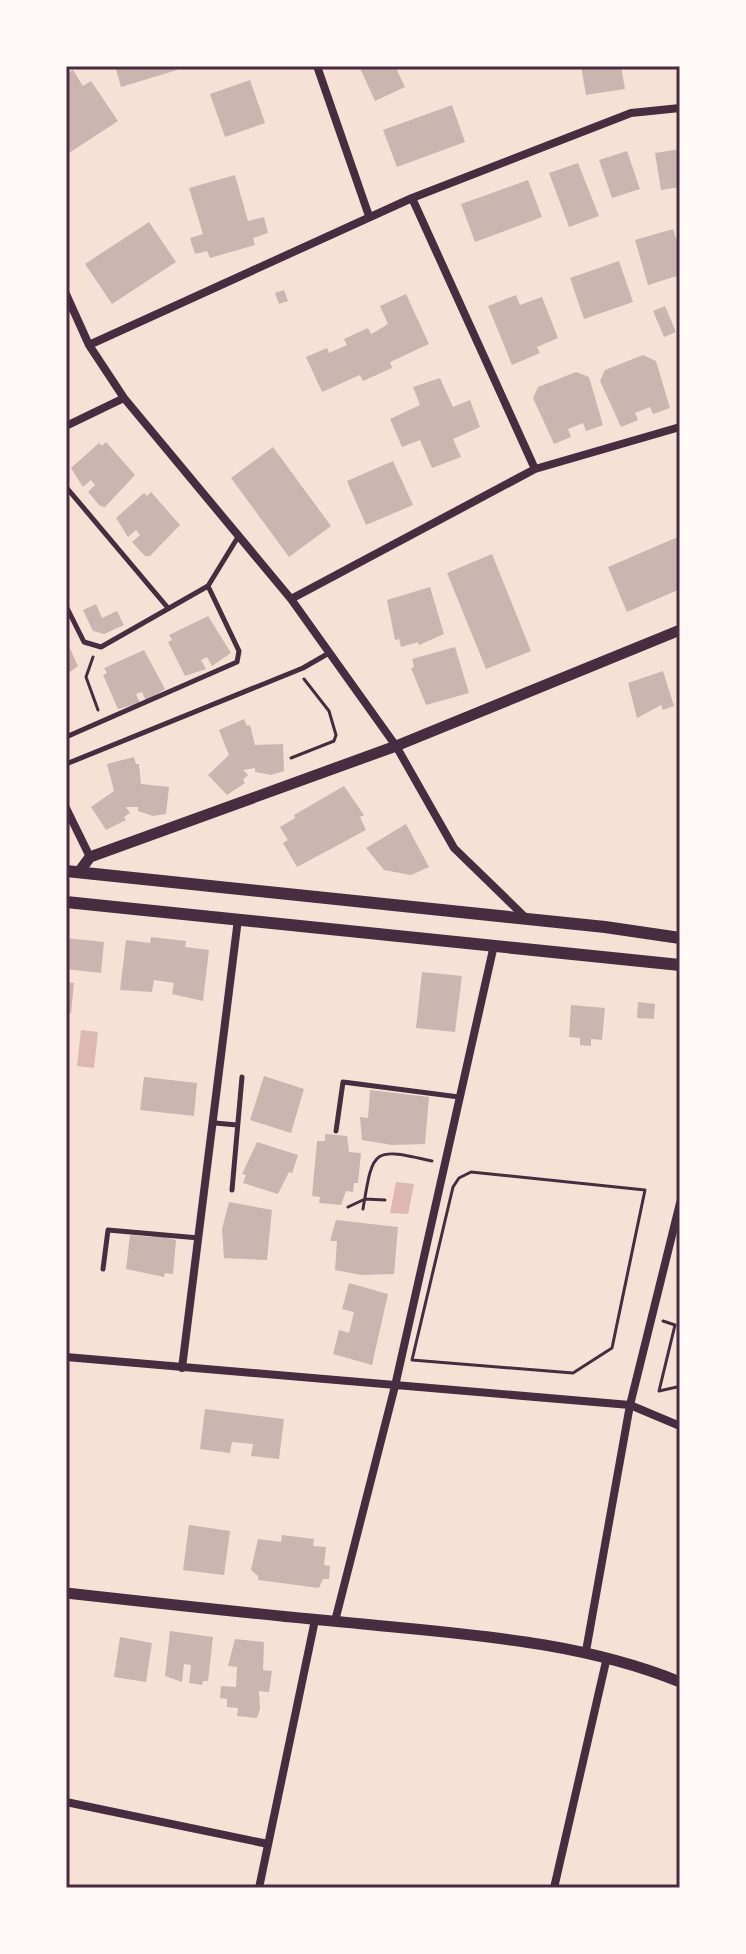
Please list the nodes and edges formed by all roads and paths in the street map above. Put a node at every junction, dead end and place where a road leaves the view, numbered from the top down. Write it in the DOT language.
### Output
graph roads {
  1 [pos="317,66"];
  2 [pos="680,108"];
  3 [pos="412,198"];
  4 [pos="369,216"];
  5 [pos="66,294"];
  6 [pos="89,345"];
  7 [pos="124,398"];
  8 [pos="66,426"];
  9 [pos="680,427"];
  10 [pos="535,469"];
  11 [pos="66,487"];
  12 [pos="238,537"];
  13 [pos="208,586"];
  14 [pos="291,599"];
  15 [pos="66,606"];
  16 [pos="168,608"];
  17 [pos="680,630"];
  18 [pos="97,646"];
  19 [pos="329,653"];
  20 [pos="297,670"];
  21 [pos="103,721"];
  22 [pos="66,737"];
  23 [pos="396,746"];
  24 [pos="291,758"];
  25 [pos="66,764"];
  26 [pos="66,808"];
  27 [pos="90,857"];
  28 [pos="72,872"];
  29 [pos="66,902"];
  30 [pos="238,919"];
  31 [pos="528,920"];
  32 [pos="680,938"];
  33 [pos="494,944"];
  34 [pos="680,965"];
  35 [pos="242,1077"];
  36 [pos="460,1097"];
  37 [pos="215,1123"];
  38 [pos="237,1125"];
  39 [pos="336,1131"];
  40 [pos="444,1164"];
  41 [pos="232,1190"];
  42 [pos="365,1199"];
  43 [pos="385,1200"];
  44 [pos="680,1203"];
  45 [pos="348,1207"];
  46 [pos="363,1209"];
  47 [pos="200,1238"];
  48 [pos="103,1269"];
  49 [pos="651,1318"];
  50 [pos="675,1325"];
  51 [pos="680,1330"];
  52 [pos="612,1348"];
  53 [pos="66,1357"];
  54 [pos="182,1368"];
  55 [pos="395,1386"];
  56 [pos="677,1387"];
  57 [pos="630,1405"];
  58 [pos="680,1426"];
  59 [pos="66,1593"];
  60 [pos="315,1620"];
  61 [pos="335,1621"];
  62 [pos="586,1651"];
  63 [pos="607,1657"];
  64 [pos="680,1682"];
  65 [pos="66,1802"];
  66 [pos="268,1844"];
  67 [pos="259,1888"];
  68 [pos="554,1888"];
  1 -- 4 [label="street"];
  2 -- 3 [label="street"];
  3 -- 4 [label="street"];
  3 -- 10 [label="street"];
  4 -- 6 [label="street"];
  5 -- 6 [label="street"];
  6 -- 7 [label="street"];
  7 -- 8 [label="street"];
  7 -- 12 [label="street"];
  9 -- 10 [label="street"];
  10 -- 14 [label="street"];
  11 -- 16 [label="lane"];
  12 -- 13 [label="lane"];
  12 -- 14 [label="street"];
  13 -- 16 [label="lane"];
  13 -- 21 [label="lane"];
  14 -- 19 [label="street"];
  15 -- 18 [label="lane"];
  16 -- 18 [label="lane"];
  17 -- 23 [label="street"];
  18 -- 21 [label="path"];
  19 -- 20 [label="lane"];
  19 -- 23 [label="street"];
  20 -- 24 [label="path"];
  20 -- 25 [label="lane"];
  21 -- 22 [label="lane"];
  23 -- 27 [label="street"];
  23 -- 31 [label="street"];
  26 -- 27 [label="street"];
  27 -- 28 [label="street"];
  28 -- 31 [label="main road"];
  29 -- 30 [label="main road"];
  30 -- 33 [label="main road"];
  30 -- 37 [label="street"];
  31 -- 32 [label="main road"];
  33 -- 34 [label="main road"];
  33 -- 36 [label="street"];
  35 -- 38 [label="lane"];
  36 -- 39 [label="lane"];
  36 -- 40 [label="street"];
  37 -- 38 [label="lane"];
  37 -- 47 [label="street"];
  38 -- 41 [label="lane"];
  40 -- 42 [label="path"];
  40 -- 55 [label="street"];
  42 -- 43 [label="path"];
  42 -- 45 [label="path"];
  42 -- 46 [label="path"];
  44 -- 49 [label="street"];
  47 -- 48 [label="lane"];
  47 -- 54 [label="street"];
  49 -- 50 [label="path"];
  49 -- 57 [label="street"];
  50 -- 51 [label="path"];
  50 -- 56 [label="path"];
  52 -- 52 [label="path"];
  53 -- 54 [label="street"];
  54 -- 55 [label="street"];
  55 -- 57 [label="street"];
  55 -- 61 [label="street"];
  57 -- 58 [label="street"];
  57 -- 62 [label="street"];
  59 -- 60 [label="street"];
  60 -- 61 [label="street"];
  60 -- 66 [label="street"];
  61 -- 62 [label="street"];
  62 -- 63 [label="street"];
  63 -- 64 [label="street"];
  63 -- 68 [label="street"];
  65 -- 66 [label="street"];
  66 -- 67 [label="street"];
}
